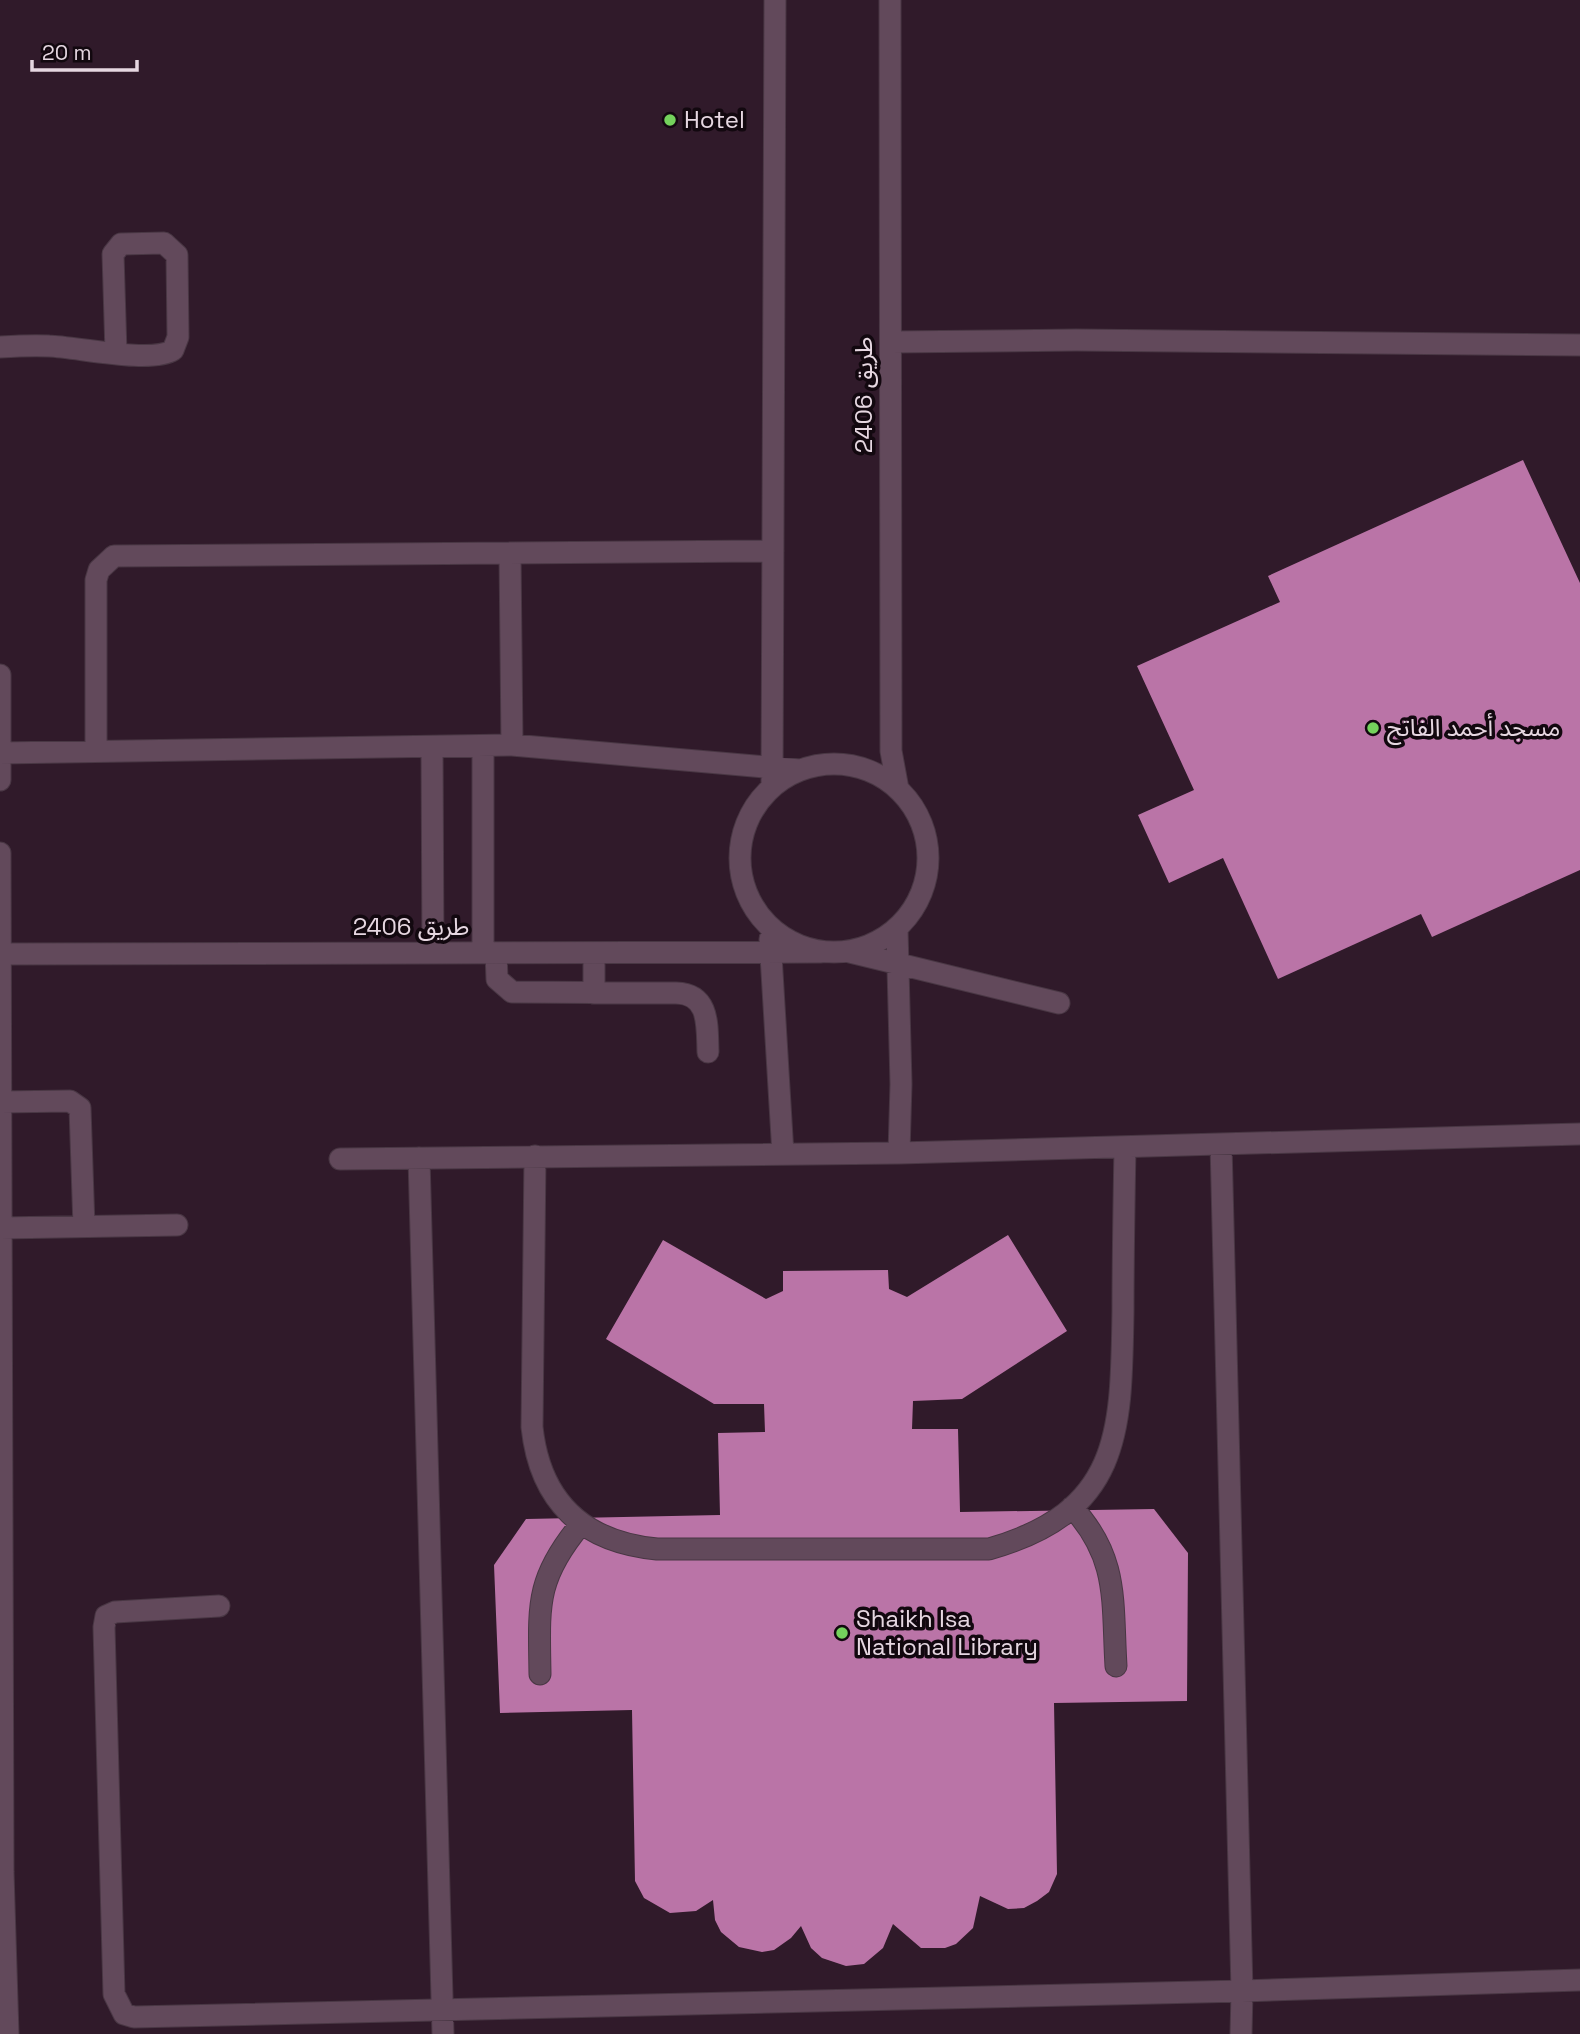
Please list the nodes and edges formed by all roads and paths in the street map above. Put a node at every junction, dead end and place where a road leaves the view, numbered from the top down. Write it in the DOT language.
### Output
graph roads {
  1 [pos="775,0"];
  2 [pos="890,0"];
  3 [pos="891,342"];
  4 [pos="1580,345"];
  5 [pos="0,347"];
  6 [pos="116,354"];
  7 [pos="774,551"];
  8 [pos="510,553"];
  9 [pos="0,676"];
  10 [pos="512,745"];
  11 [pos="483,747"];
  12 [pos="432,748"];
  13 [pos="96,750"];
  14 [pos="1,753"];
  15 [pos="772,778"];
  16 [pos="0,780"];
  17 [pos="898,789"];
  18 [pos="0,853"];
  19 [pos="769,927"];
  20 [pos="0,929"];
  21 [pos="897,929"];
  22 [pos="821,951"];
  23 [pos="848,951"];
  24 [pos="771,952"];
  25 [pos="433,953"];
  26 [pos="489,953"];
  27 [pos="594,953"];
  28 [pos="0,954"];
  29 [pos="897,963"];
  30 [pos="594,993"];
  31 [pos="1059,1003"];
  32 [pos="708,1052"];
  33 [pos="1,1102"];
  34 [pos="1580,1134"];
  35 [pos="1221,1144"];
  36 [pos="1125,1147"];
  37 [pos="899,1153"];
  38 [pos="783,1154"];
  39 [pos="535,1156"];
  40 [pos="419,1158"];
  41 [pos="340,1159"];
  42 [pos="177,1226"];
  43 [pos="84,1227"];
  44 [pos="1,1239"];
  45 [pos="1072,1507"];
  46 [pos="581,1524"];
  47 [pos="219,1606"];
  48 [pos="1,1631"];
  49 [pos="1116,1666"];
  50 [pos="540,1674"];
  51 [pos="2,1808"];
  52 [pos="2,1877"];
  53 [pos="1580,1980"];
  54 [pos="1242,1992"];
  55 [pos="441,2010"];
  56 [pos="8,2034"];
  57 [pos="443,2034"];
  58 [pos="1241,2034"];
  1 -- 7 [label="street"];
  2 -- 3 [label="street, طريق 2406"];
  3 -- 4 [label="street"];
  3 -- 17 [label="street, طريق 2406"];
  5 -- 6 [label="street"];
  6 -- 6 [label="street"];
  7 -- 8 [label="street"];
  7 -- 15 [label="street"];
  8 -- 10 [label="street"];
  8 -- 13 [label="street"];
  9 -- 14 [label="street"];
  10 -- 11 [label="street"];
  10 -- 15 [label="street"];
  11 -- 12 [label="street"];
  11 -- 26 [label="street"];
  12 -- 13 [label="street"];
  12 -- 25 [label="street"];
  13 -- 14 [label="street"];
  14 -- 16 [label="street"];
  15 -- 17 [label="street"];
  15 -- 19 [label="street"];
  17 -- 21 [label="street"];
  18 -- 20 [label="street"];
  19 -- 22 [label="street"];
  19 -- 24 [label="street"];
  20 -- 28 [label="street"];
  21 -- 23 [label="street"];
  21 -- 29 [label="street"];
  22 -- 23 [label="street"];
  22 -- 24 [label="street, طريق 2406"];
  23 -- 29 [label="street"];
  24 -- 27 [label="street, طريق 2406"];
  24 -- 38 [label="street"];
  25 -- 26 [label="street, طريق 2406"];
  25 -- 28 [label="street, طريق 2406"];
  26 -- 27 [label="street, طريق 2406"];
  26 -- 30 [label="street"];
  27 -- 30 [label="street"];
  28 -- 33 [label="street"];
  29 -- 31 [label="street"];
  29 -- 37 [label="street"];
  30 -- 32 [label="street"];
  33 -- 43 [label="street"];
  33 -- 44 [label="street"];
  34 -- 35 [label="street"];
  35 -- 36 [label="street"];
  35 -- 54 [label="street"];
  36 -- 37 [label="street"];
  36 -- 45 [label="street"];
  37 -- 38 [label="street"];
  38 -- 39 [label="street"];
  39 -- 40 [label="street"];
  39 -- 46 [label="street"];
  40 -- 41 [label="street"];
  40 -- 55 [label="street"];
  42 -- 43 [label="street"];
  43 -- 44 [label="street"];
  44 -- 48 [label="street"];
  45 -- 46 [label="street"];
  45 -- 49 [label="street"];
  46 -- 50 [label="street"];
  47 -- 55 [label="street"];
  48 -- 51 [label="street"];
  51 -- 52 [label="street"];
  52 -- 56 [label="street"];
  53 -- 54 [label="street"];
  54 -- 55 [label="street"];
  54 -- 58 [label="street"];
  55 -- 57 [label="street"];
}
